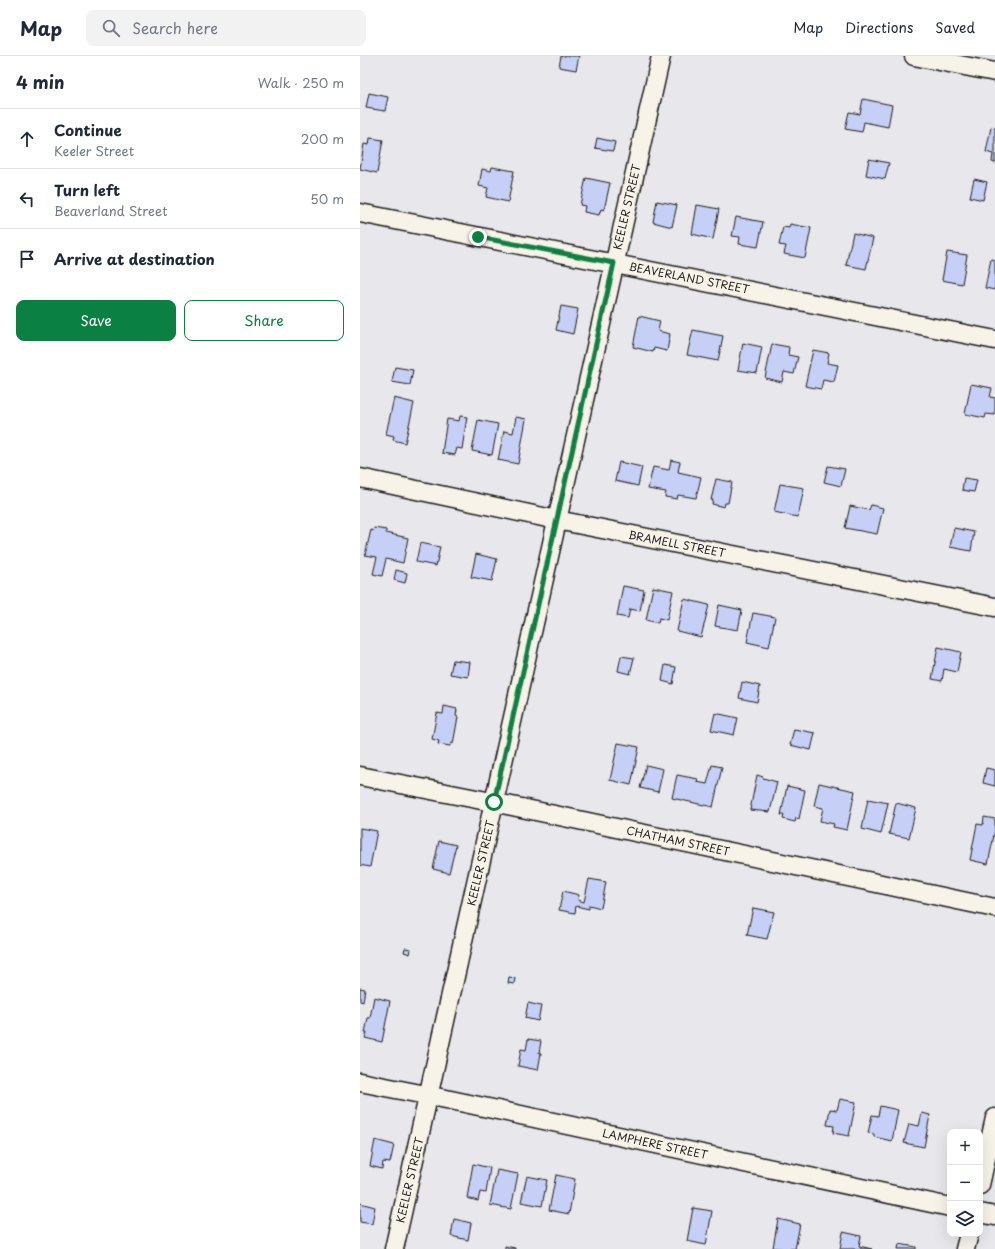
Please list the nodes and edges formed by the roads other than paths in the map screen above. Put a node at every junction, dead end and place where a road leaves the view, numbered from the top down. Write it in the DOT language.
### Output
graph roads {
  1 [pos="661,56"];
  2 [pos="914,56"];
  3 [pos="995,72"];
  4 [pos="360,213"];
  5 [pos="614,263"];
  6 [pos="995,340"];
  7 [pos="360,478"];
  8 [pos="557,520"];
  9 [pos="995,607"];
  10 [pos="360,776"];
  11 [pos="494,802"];
  12 [pos="995,908"];
  13 [pos="360,1082"];
  14 [pos="429,1095"];
  15 [pos="995,1118"];
  16 [pos="983,1171"];
  17 [pos="947,1206"];
  18 [pos="983,1214"];
  19 [pos="995,1216"];
  20 [pos="968,1237"];
  21 [pos="394,1249"];
  22 [pos="965,1249"];
  1 -- 5 [label="street, KEELER STREET"];
  2 -- 3 [label="street"];
  4 -- 5 [label="street, BEAVERLAND STREET"];
  5 -- 6 [label="street, BEAVERLAND STREET"];
  5 -- 8 [label="street, KEELER STREET"];
  7 -- 8 [label="street, BRAMELL STREET"];
  8 -- 9 [label="street, BRAMELL STREET"];
  8 -- 11 [label="street, KEELER STREET"];
  10 -- 11 [label="street, CHATHAM STREET"];
  11 -- 12 [label="street, CHATHAM STREET"];
  11 -- 14 [label="street, KEELER STREET"];
  13 -- 14 [label="street, LAMPHERE STREET"];
  14 -- 17 [label="street, LAMPHERE STREET"];
  14 -- 21 [label="street, KEELER STREET"];
  15 -- 16 [label="street"];
  18 -- 19 [label="street"];
  20 -- 22 [label="street"];
}
